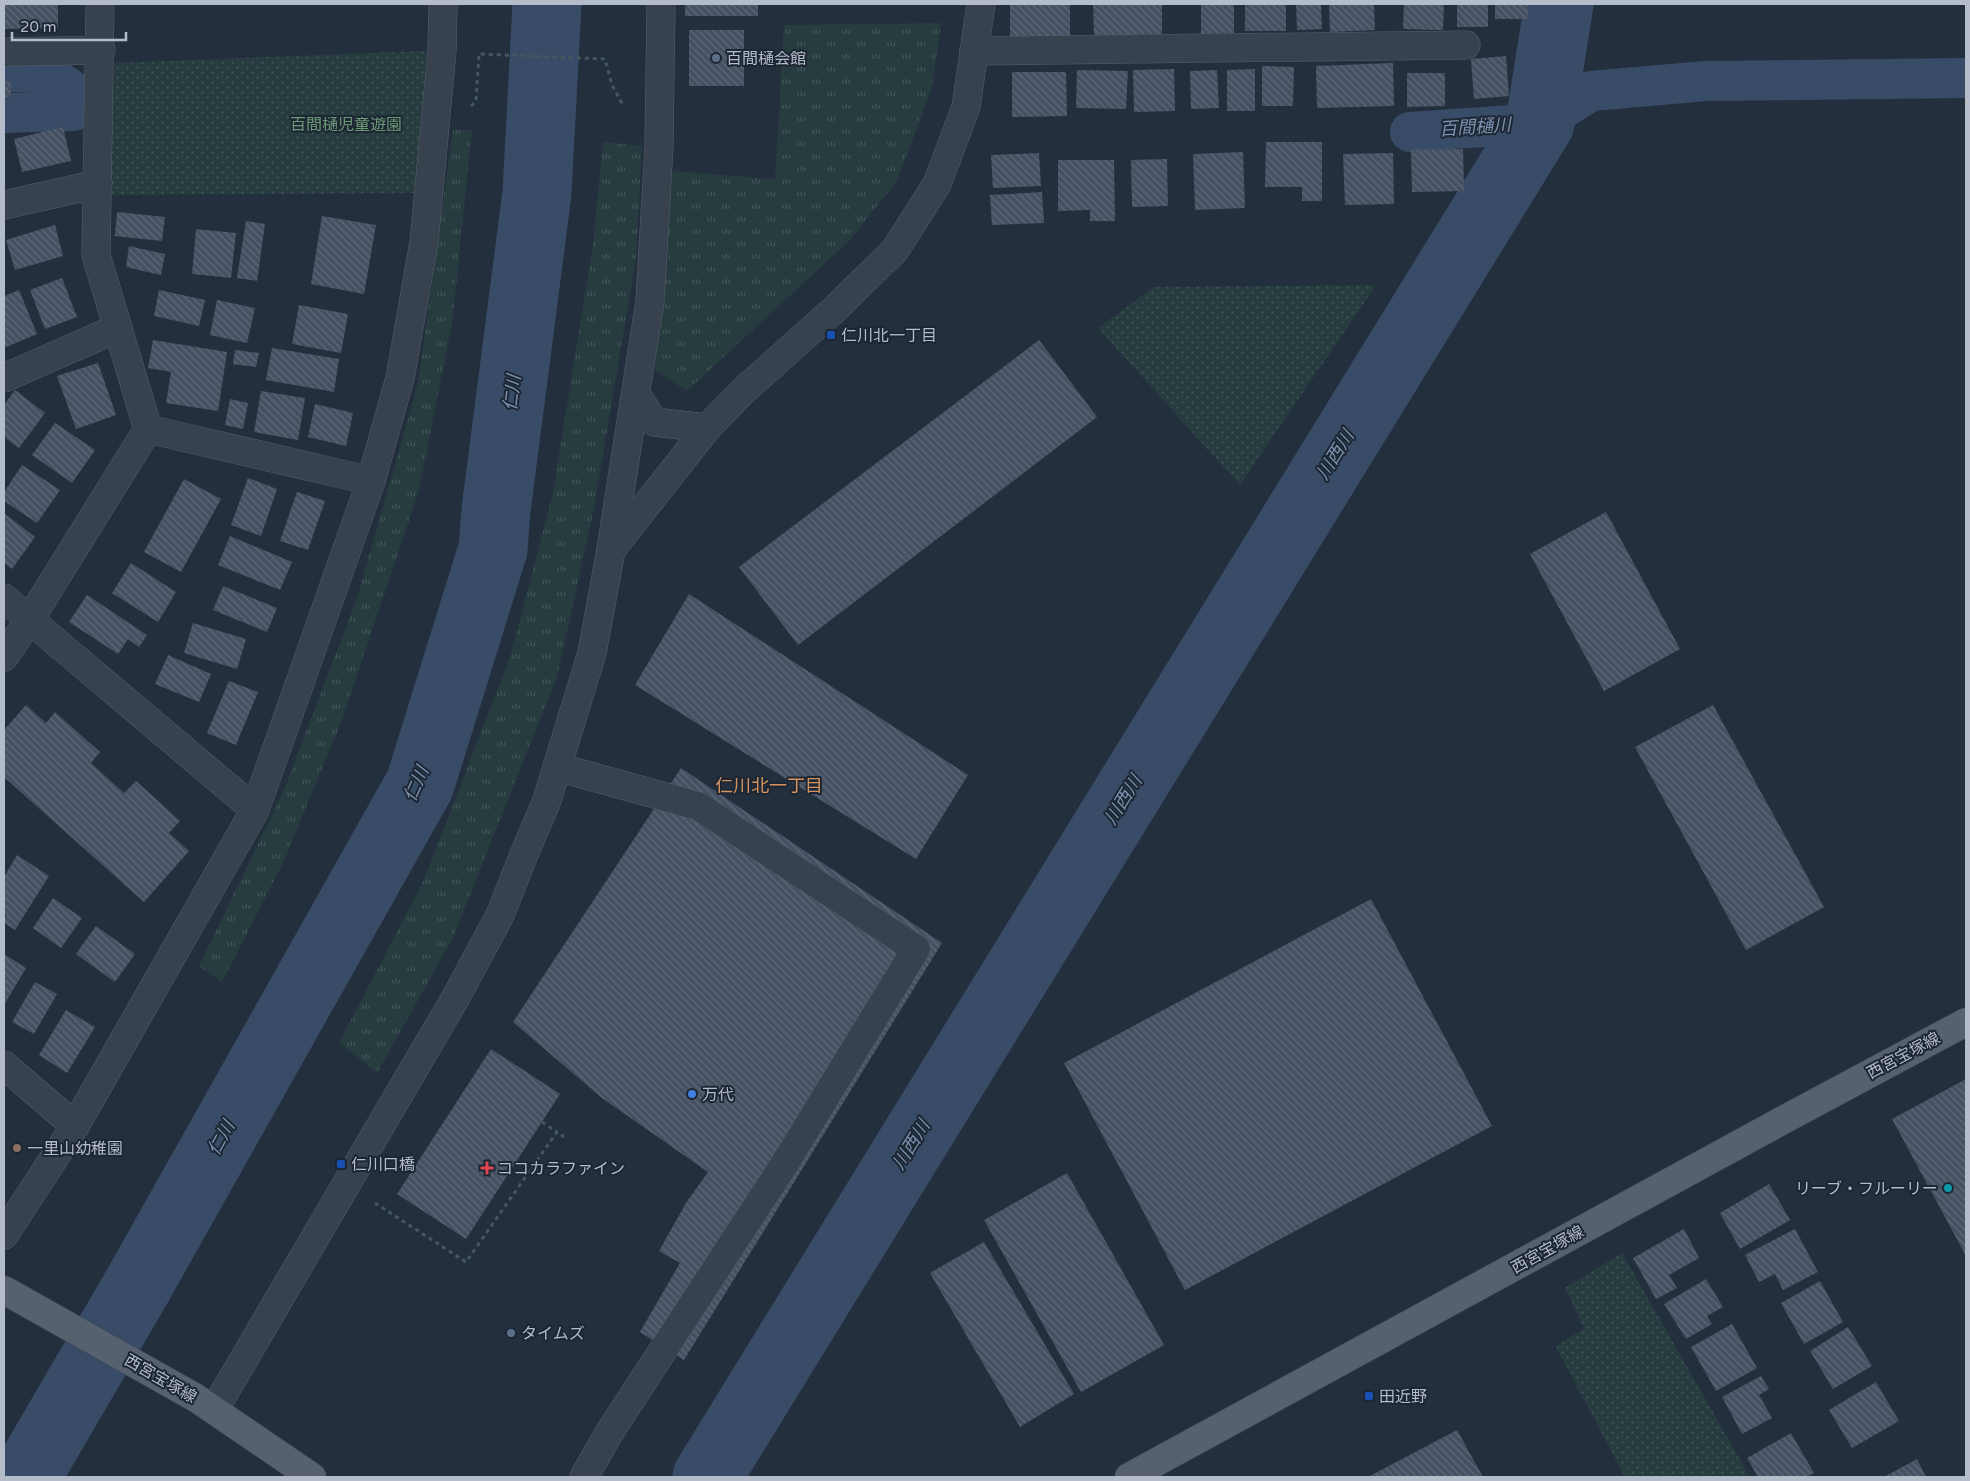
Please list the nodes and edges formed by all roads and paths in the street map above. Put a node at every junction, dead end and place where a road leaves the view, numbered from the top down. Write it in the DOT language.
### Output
graph roads {
  1 [pos="100,4"];
  2 [pos="443,4"];
  3 [pos="661,4"];
  4 [pos="982,4"];
  5 [pos="1466,45"];
  6 [pos="101,50"];
  7 [pos="4,52"];
  8 [pos="974,52"];
  9 [pos="660,82"];
  10 [pos="467,110"];
  11 [pos="98,184"];
  12 [pos="4,205"];
  13 [pos="118,328"];
  14 [pos="4,378"];
  15 [pos="636,394"];
  16 [pos="148,428"];
  17 [pos="706,428"];
  18 [pos="371,481"];
  19 [pos="611,550"];
  20 [pos="4,598"];
  21 [pos="30,619"];
  22 [pos="4,657"];
  23 [pos="557,767"];
  24 [pos="255,810"];
  25 [pos="1966,1022"];
  26 [pos="4,1065"];
  27 [pos="542,1122"];
  28 [pos="76,1126"];
  29 [pos="557,1132"];
  30 [pos="564,1137"];
  31 [pos="345,1184"];
  32 [pos="4,1235"];
  33 [pos="4,1290"];
  34 [pos="205,1404"];
  35 [pos="312,1477"];
  36 [pos="584,1477"];
  37 [pos="1129,1477"];
  1 -- 6 [label="street"];
  2 -- 18 [label="street"];
  3 -- 9 [label="street"];
  4 -- 8 [label="street"];
  5 -- 8 [label="street"];
  6 -- 7 [label="street"];
  6 -- 11 [label="street"];
  8 -- 17 [label="street"];
  9 -- 10 [label="path"];
  9 -- 15 [label="street"];
  11 -- 12 [label="street"];
  11 -- 13 [label="street"];
  13 -- 14 [label="street"];
  13 -- 16 [label="street"];
  15 -- 17 [label="street"];
  15 -- 19 [label="street"];
  16 -- 18 [label="street"];
  16 -- 21 [label="street"];
  17 -- 19 [label="street"];
  18 -- 24 [label="street"];
  19 -- 23 [label="street"];
  20 -- 21 [label="street"];
  21 -- 22 [label="street"];
  21 -- 24 [label="street"];
  23 -- 31 [label="street"];
  23 -- 36 [label="street"];
  24 -- 28 [label="street"];
  25 -- 37 [label="main road, 西宮宝塚線"];
  26 -- 28 [label="street"];
  27 -- 29 [label="path"];
  28 -- 32 [label="street"];
  29 -- 30 [label="path"];
  29 -- 31 [label="path"];
  31 -- 34 [label="street"];
  33 -- 34 [label="main road, 西宮宝塚線"];
  34 -- 35 [label="main road, 西宮宝塚線"];
}
